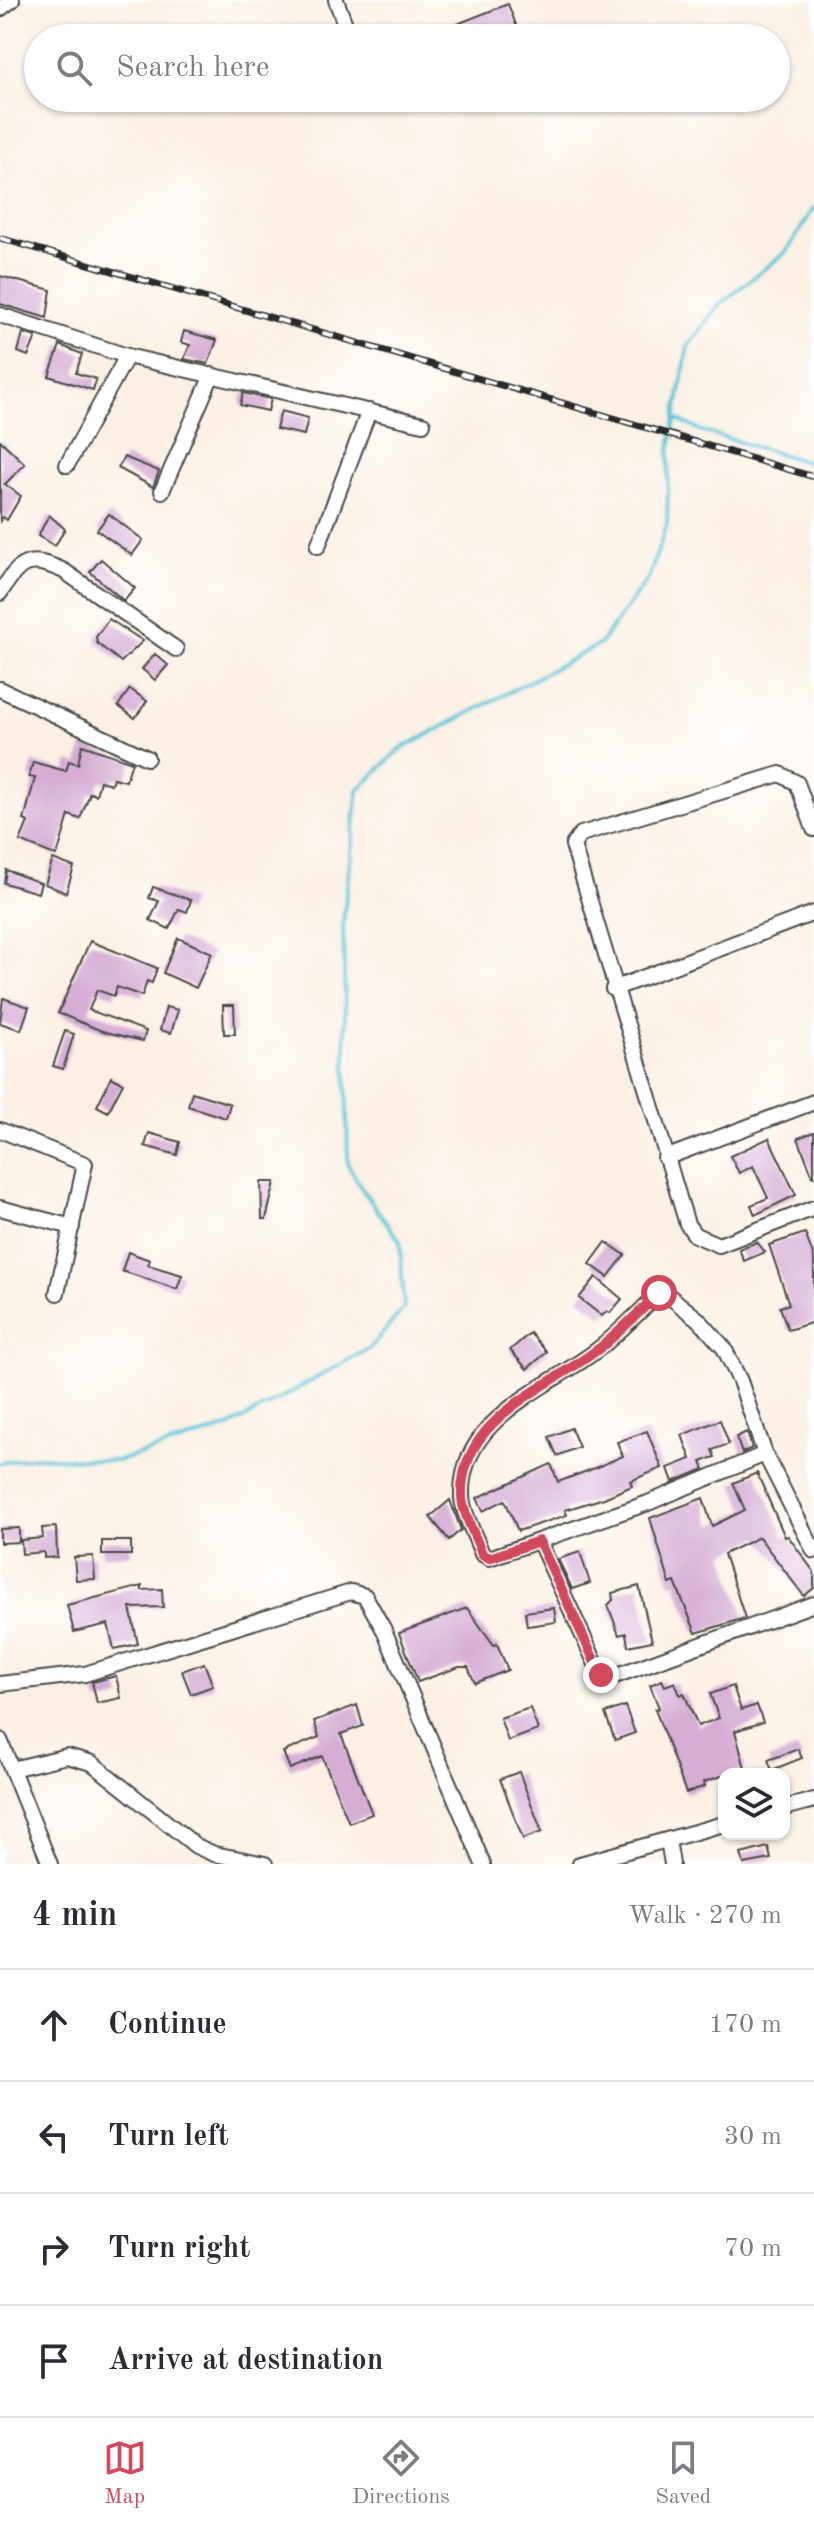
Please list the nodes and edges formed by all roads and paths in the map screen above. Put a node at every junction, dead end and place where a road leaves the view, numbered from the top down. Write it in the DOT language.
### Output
graph roads {
  1 [pos="12,0"];
  2 [pos="336,0"];
  3 [pos="0,9"];
  4 [pos="345,24"];
  5 [pos="0,315"];
  6 [pos="127,356"];
  7 [pos="212,375"];
  8 [pos="369,411"];
  9 [pos="423,424"];
  10 [pos="67,465"];
  11 [pos="162,491"];
  12 [pos="318,546"];
  13 [pos="0,593"];
  14 [pos="176,649"];
  15 [pos="0,689"];
  16 [pos="147,758"];
  17 [pos="814,829"];
  18 [pos="814,913"];
  19 [pos="613,989"];
  20 [pos="814,1102"];
  21 [pos="0,1130"];
  22 [pos="665,1158"];
  23 [pos="0,1208"];
  24 [pos="814,1208"];
  25 [pos="72,1227"];
  26 [pos="57,1293"];
  27 [pos="765,1454"];
  28 [pos="539,1541"];
  29 [pos="814,1551"];
  30 [pos="814,1604"];
  31 [pos="0,1684"];
  32 [pos="0,1740"];
  33 [pos="12,1769"];
  34 [pos="814,1800"];
  35 [pos="790,1806"];
  36 [pos="718,1826"];
  37 [pos="668,1840"];
  38 [pos="50,1864"];
  39 [pos="265,1864"];
  40 [pos="483,1864"];
  41 [pos="580,1864"];
  42 [pos="672,1864"];
  1 -- 3 [label="street"];
  2 -- 4 [label="street"];
  5 -- 6 [label="street"];
  6 -- 7 [label="street"];
  6 -- 10 [label="street"];
  7 -- 8 [label="street"];
  7 -- 11 [label="street"];
  8 -- 9 [label="street"];
  8 -- 12 [label="street"];
  13 -- 14 [label="street"];
  15 -- 16 [label="street"];
  17 -- 19 [label="street"];
  18 -- 19 [label="street"];
  19 -- 22 [label="street"];
  20 -- 22 [label="street"];
  21 -- 25 [label="street"];
  22 -- 24 [label="street"];
  23 -- 25 [label="street"];
  25 -- 26 [label="street"];
  27 -- 28 [label="street"];
  27 -- 28 [label="street"];
  27 -- 29 [label="street"];
  28 -- 30 [label="street"];
  31 -- 40 [label="street"];
  32 -- 33 [label="street"];
  33 -- 38 [label="street"];
  33 -- 39 [label="street"];
  34 -- 35 [label="street"];
  36 -- 37 [label="street"];
  37 -- 41 [label="street"];
  37 -- 42 [label="street"];
}
